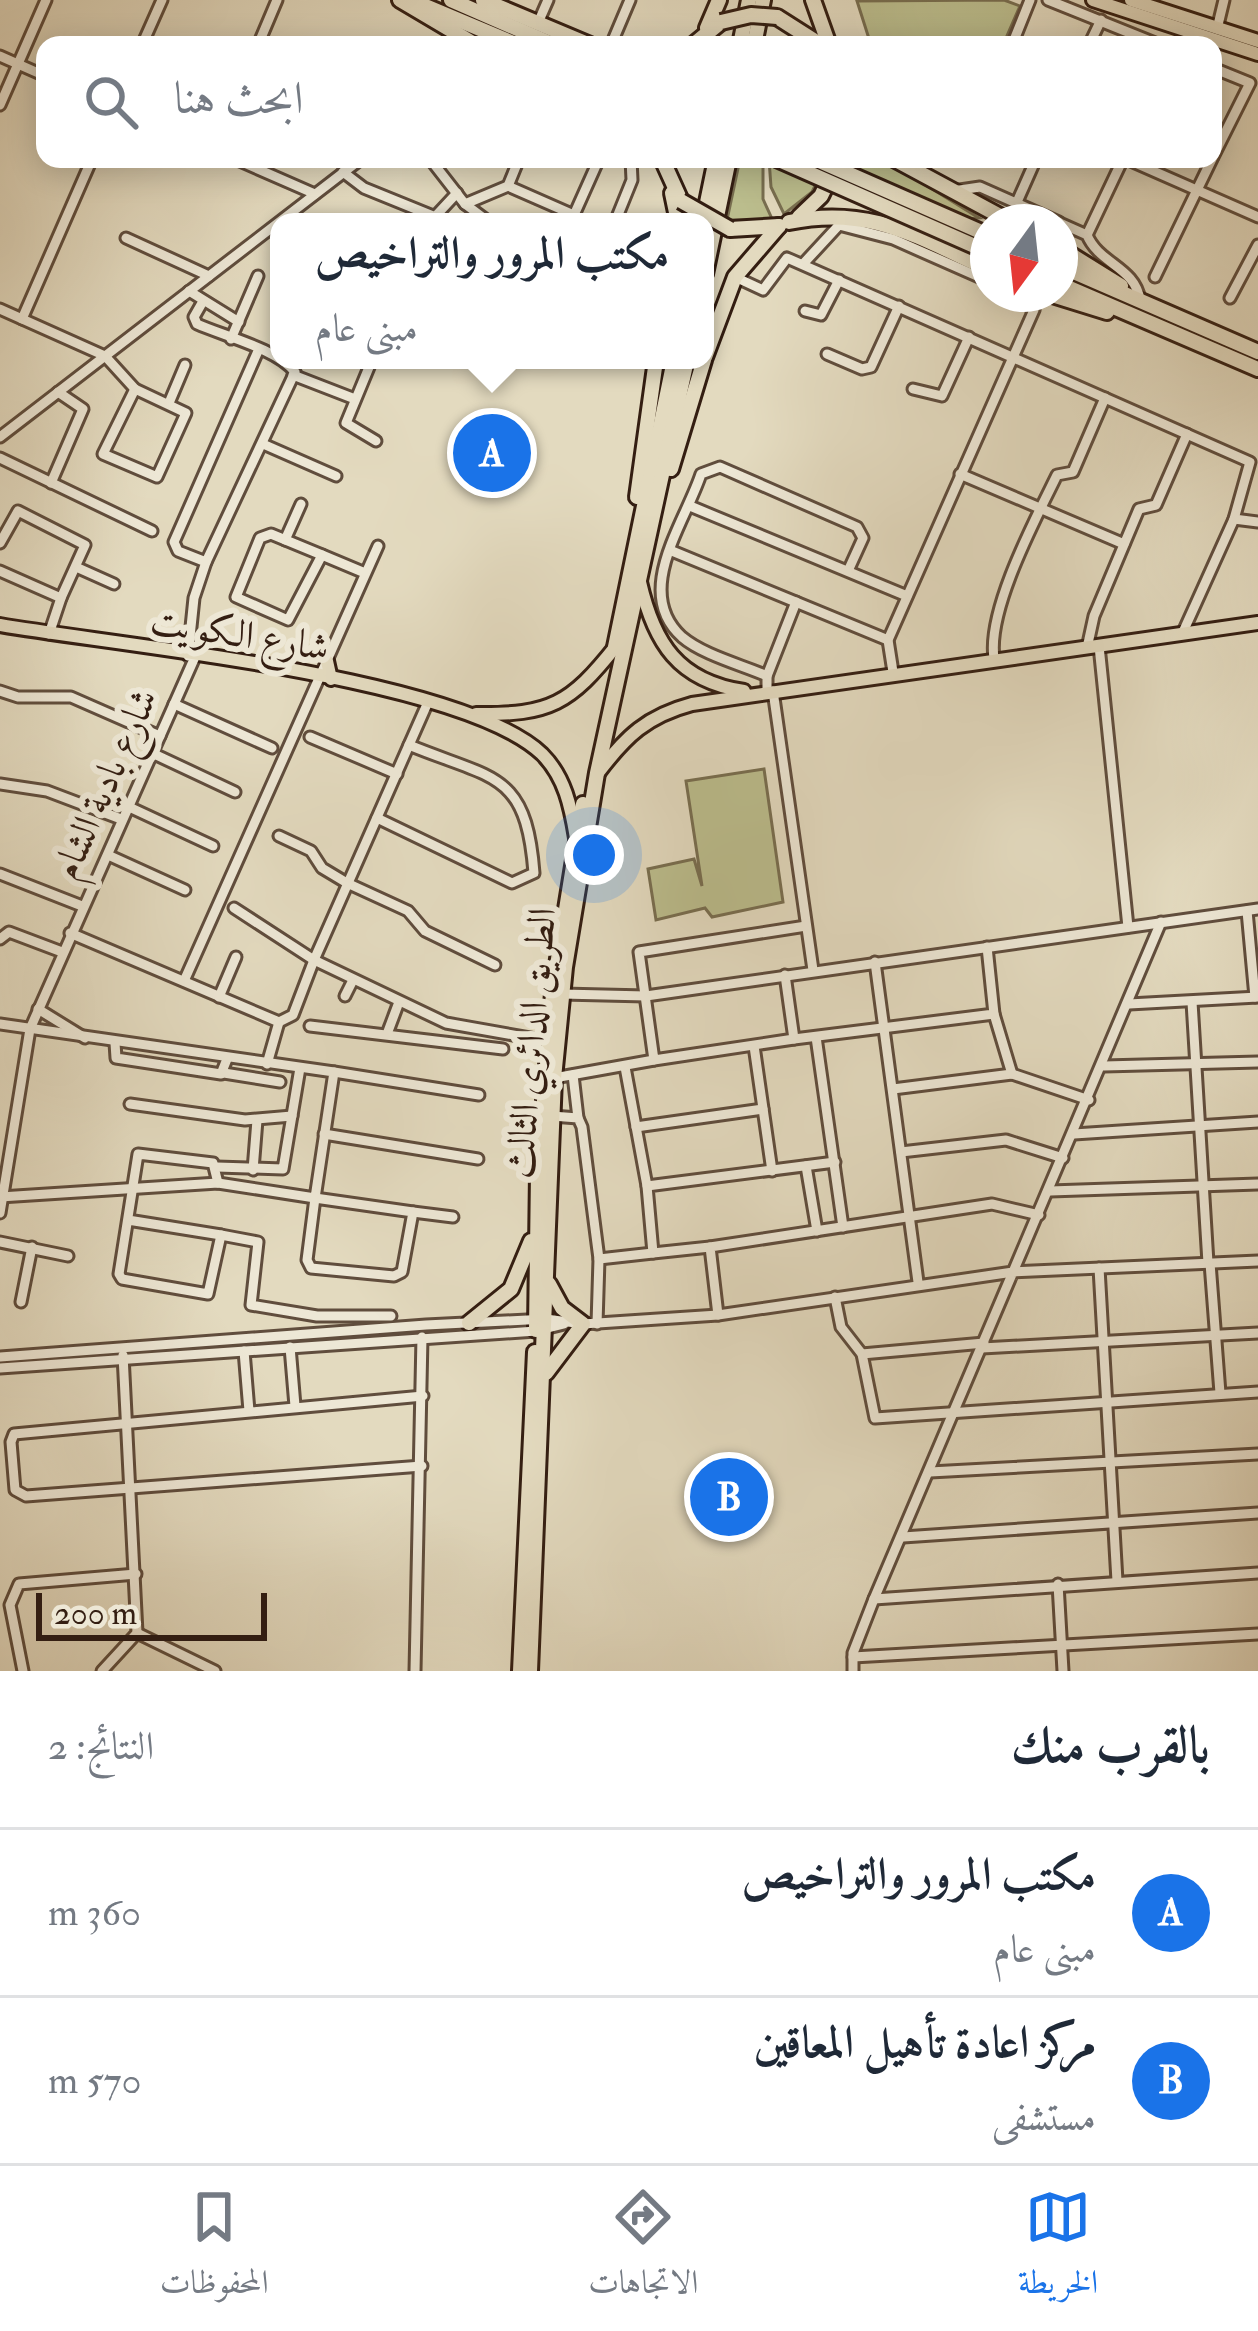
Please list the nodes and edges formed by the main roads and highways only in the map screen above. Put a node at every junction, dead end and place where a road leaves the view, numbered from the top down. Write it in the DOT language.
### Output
graph roads {
  1 [pos="400,0"];
  2 [pos="411,0"];
  3 [pos="451,0"];
  4 [pos="483,0"];
  5 [pos="719,0"];
  6 [pos="749,0"];
  7 [pos="763,0"];
  8 [pos="813,0"];
  9 [pos="1093,0"];
  10 [pos="1131,0"];
  11 [pos="489,24"];
  12 [pos="461,36"];
  13 [pos="506,36"];
  14 [pos="526,36"];
  15 [pos="569,36"];
  16 [pos="698,36"];
  17 [pos="702,36"];
  18 [pos="742,36"];
  19 [pos="756,36"];
  20 [pos="810,36"];
  21 [pos="823,36"];
  22 [pos="1203,36"];
  23 [pos="1258,41"];
  24 [pos="1222,42"];
  25 [pos="1258,54"];
  26 [pos="663,168"];
  27 [pos="714,168"];
  28 [pos="727,168"];
  29 [pos="797,168"];
  30 [pos="835,168"];
  31 [pos="835,168"];
  32 [pos="911,168"];
  33 [pos="669,183"];
  34 [pos="977,204"];
  35 [pos="676,213"];
  36 [pos="702,213"];
  37 [pos="705,213"];
  38 [pos="714,220"];
  39 [pos="784,224"];
  40 [pos="970,227"];
  41 [pos="714,231"];
  42 [pos="970,244"];
  43 [pos="1078,258"];
  44 [pos="970,261"];
  45 [pos="1078,274"];
  46 [pos="1078,292"];
  47 [pos="1134,297"];
  48 [pos="1078,302"];
  49 [pos="1128,315"];
  50 [pos="714,333"];
  51 [pos="1258,352"];
  52 [pos="655,369"];
  53 [pos="672,369"];
  54 [pos="685,369"];
  55 [pos="702,369"];
  56 [pos="1258,370"];
  57 [pos="652,525"];
  58 [pos="636,535"];
  59 [pos="639,580"];
  60 [pos="1258,622"];
  61 [pos="0,625"];
  62 [pos="616,646"];
  63 [pos="326,661"];
  64 [pos="326,678"];
  65 [pos="766,687"];
  66 [pos="468,714"];
  67 [pos="597,773"];
  68 [pos="576,839"];
  69 [pos="535,1231"];
  70 [pos="547,1279"];
  71 [pos="470,1323"];
  72 [pos="541,1325"];
  73 [pos="543,1382"];
  74 [pos="520,1671"];
  75 [pos="530,1671"];
  1 -- 12 [label="highway"];
  2 -- 11 [label="highway"];
  3 -- 11 [label="highway"];
  4 -- 15 [label="highway"];
  5 -- 16 [label="highway"];
  6 -- 18 [label="highway"];
  7 -- 19 [label="highway"];
  8 -- 21 [label="highway"];
  9 -- 22 [label="main road"];
  10 -- 23 [label="main road"];
  11 -- 13 [label="highway"];
  11 -- 14 [label="highway"];
  17 -- 20 [label="highway, bridge"];
  24 -- 25 [label="main road"];
  26 -- 33 [label="highway"];
  27 -- 37 [label="highway"];
  28 -- 41 [label="highway"];
  29 -- 42 [label="highway, bridge"];
  30 -- 40 [label="highway, bridge"];
  31 -- 39 [label="highway"];
  32 -- 34 [label="highway"];
  33 -- 35 [label="highway"];
  33 -- 36 [label="highway, bridge"];
  38 -- 39 [label="highway, bridge"];
  39 -- 44 [label="highway"];
  39 -- 50 [label="highway"];
  43 -- 47 [label="highway"];
  45 -- 47 [label="highway"];
  46 -- 49 [label="highway"];
  47 -- 51 [label="highway"];
  48 -- 49 [label="highway"];
  49 -- 56 [label="highway"];
  52 -- 58 [label="highway"];
  53 -- 58 [label="highway, الطريق الدائري الثالث"];
  54 -- 57 [label="highway, الطريق الدائري الثالث"];
  55 -- 57 [label="highway"];
  57 -- 59 [label="highway, الطريق الدائري الثالث"];
  58 -- 62 [label="highway, الطريق الدائري الثالث"];
  59 -- 65 [label="main road"];
  59 -- 67 [label="highway, الطريق الدائري الثالث"];
  60 -- 65 [label="main road"];
  61 -- 64 [label="main road, شارع الكويت"];
  62 -- 66 [label="main road, شارع الكويت"];
  62 -- 68 [label="highway, الطريق الدائري الثالث"];
  63 -- 64 [label="main road"];
  64 -- 66 [label="main road, شارع الكويت"];
  65 -- 67 [label="main road"];
  66 -- 68 [label="main road, شارع الكويت"];
  67 -- 70 [label="highway, الطريق الدائري الثالث"];
  68 -- 69 [label="highway, الطريق الدائري الثالث"];
  69 -- 71 [label="highway"];
  69 -- 72 [label="highway, الطريق الدائري الثالث"];
  70 -- 72 [label="highway, الطريق الدائري الثالث"];
  70 -- 73 [label="highway"];
  72 -- 73 [label="highway, الطريق الدائري الثالث"];
  72 -- 74 [label="highway, الطريق الدائري الثالث"];
  73 -- 75 [label="highway, الطريق الدائري الثالث"];
}
